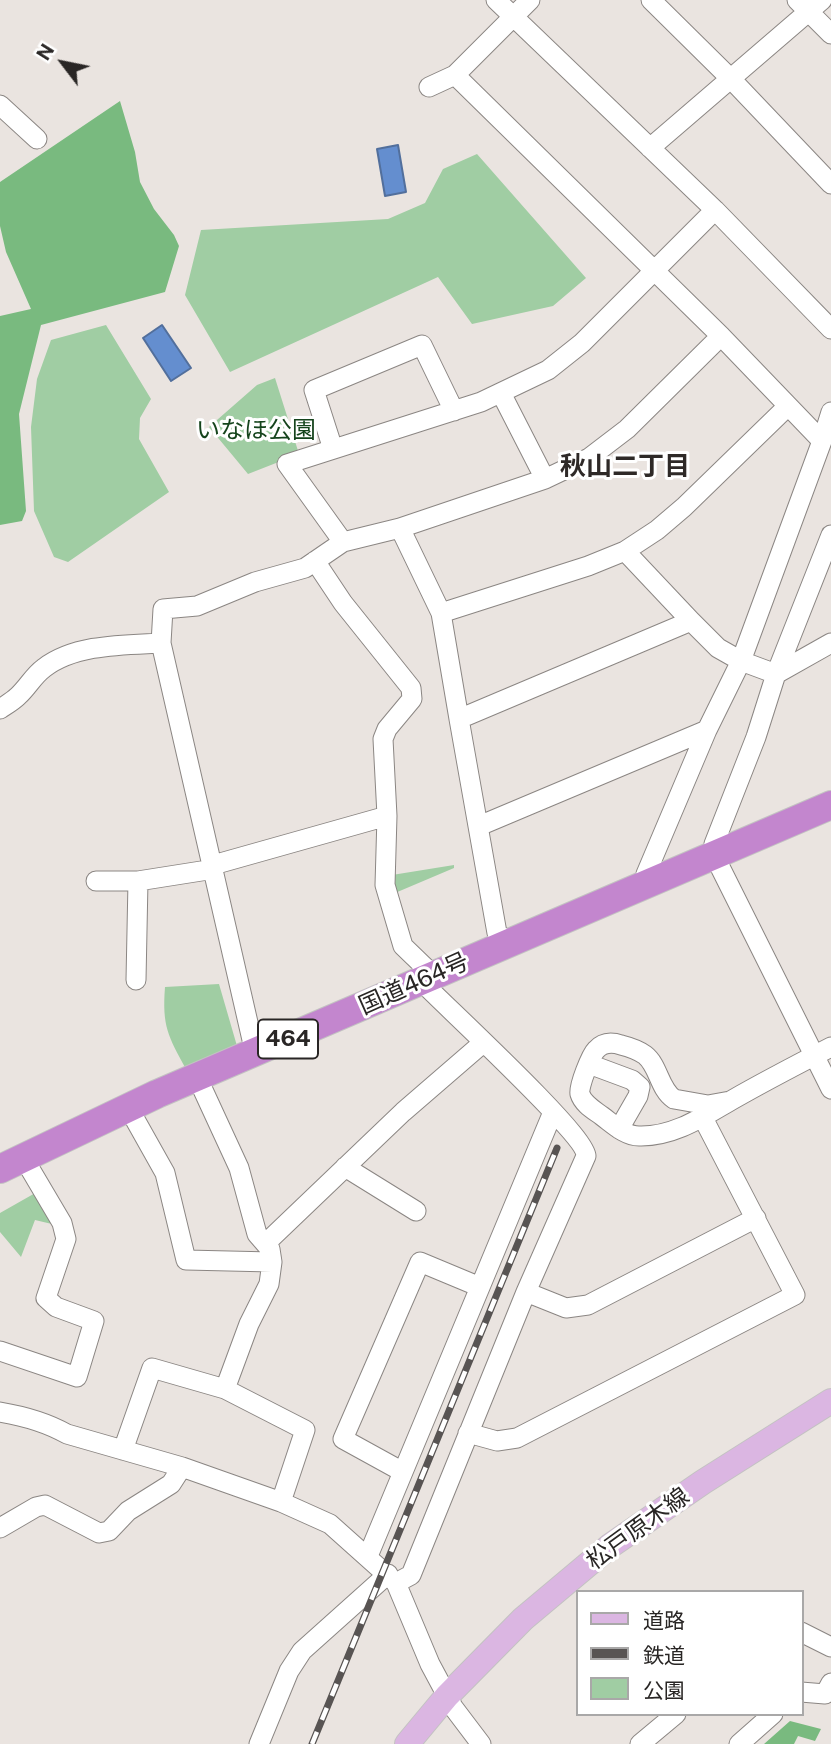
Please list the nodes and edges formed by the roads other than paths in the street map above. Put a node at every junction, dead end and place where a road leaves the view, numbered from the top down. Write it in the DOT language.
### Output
graph roads {
  1 [pos="496,0"];
  2 [pos="530,0"];
  3 [pos="651,0"];
  4 [pos="810,4"];
  5 [pos="513,17"];
  6 [pos="831,34"];
  7 [pos="455,75"];
  8 [pos="732,79"];
  9 [pos="429,88"];
  10 [pos="0,105"];
  11 [pos="37,139"];
  12 [pos="650,148"];
  13 [pos="831,184"];
  14 [pos="715,210"];
  15 [pos="654,270"];
  16 [pos="831,329"];
  17 [pos="721,336"];
  18 [pos="501,393"];
  19 [pos="788,406"];
  20 [pos="454,411"];
  21 [pos="831,412"];
  22 [pos="822,441"];
  23 [pos="333,449"];
  24 [pos="545,479"];
  25 [pos="400,528"];
  26 [pos="831,535"];
  27 [pos="343,542"];
  28 [pos="625,551"];
  29 [pos="315,561"];
  30 [pos="441,613"];
  31 [pos="691,621"];
  32 [pos="161,643"];
  33 [pos="831,643"];
  34 [pos="741,661"];
  35 [pos="776,674"];
  36 [pos="0,709"];
  37 [pos="459,719"];
  38 [pos="707,730"];
  39 [pos="831,805"];
  40 [pos="387,816"];
  41 [pos="480,826"];
  42 [pos="714,849"];
  43 [pos="214,867"];
  44 [pos="646,874"];
  45 [pos="96,881"];
  46 [pos="138,881"];
  47 [pos="508,942"];
  48 [pos="427,978"];
  49 [pos="136,980"];
  50 [pos="484,1042"];
  51 [pos="822,1051"];
  52 [pos="255,1053"];
  53 [pos="589,1064"];
  54 [pos="197,1077"];
  55 [pos="831,1089"];
  56 [pos="669,1096"];
  57 [pos="730,1101"];
  58 [pos="131,1105"];
  59 [pos="553,1112"];
  60 [pos="703,1118"];
  61 [pos="619,1129"];
  62 [pos="655,1134"];
  63 [pos="12,1163"];
  64 [pos="345,1167"];
  65 [pos="416,1211"];
  66 [pos="756,1218"];
  67 [pos="269,1253"];
  68 [pos="480,1287"];
  69 [pos="526,1292"];
  70 [pos="0,1351"];
  71 [pos="225,1389"];
  72 [pos="831,1401"];
  73 [pos="0,1412"];
  74 [pos="468,1433"];
  75 [pos="123,1450"];
  76 [pos="182,1467"];
  77 [pos="403,1472"];
  78 [pos="281,1502"];
  79 [pos="0,1528"];
  80 [pos="368,1556"];
  81 [pos="392,1579"];
  82 [pos="803,1633"];
  83 [pos="831,1647"];
  84 [pos="831,1683"];
  85 [pos="803,1692"];
  86 [pos="447,1696"];
  87 [pos="674,1716"];
  88 [pos="771,1716"];
  89 [pos="259,1744"];
  90 [pos="407,1744"];
  91 [pos="481,1744"];
  92 [pos="640,1744"];
  93 [pos="739,1744"];
  1 -- 5 [label="street"];
  2 -- 5 [label="street"];
  3 -- 8 [label="street"];
  4 -- 6 [label="street"];
  4 -- 8 [label="street"];
  5 -- 7 [label="street"];
  5 -- 12 [label="street"];
  7 -- 9 [label="street"];
  7 -- 15 [label="street"];
  8 -- 12 [label="street"];
  8 -- 13 [label="street"];
  10 -- 11 [label="street"];
  12 -- 14 [label="street"];
  14 -- 15 [label="street"];
  14 -- 16 [label="street"];
  15 -- 17 [label="street"];
  15 -- 18 [label="street"];
  17 -- 19 [label="street"];
  17 -- 24 [label="street"];
  18 -- 20 [label="street"];
  18 -- 24 [label="street"];
  19 -- 22 [label="street"];
  19 -- 28 [label="street"];
  20 -- 23 [label="street"];
  20 -- 23 [label="street"];
  21 -- 22 [label="street"];
  22 -- 34 [label="street"];
  23 -- 27 [label="street"];
  24 -- 25 [label="street"];
  25 -- 27 [label="street"];
  25 -- 30 [label="street"];
  26 -- 35 [label="street"];
  27 -- 29 [label="street"];
  28 -- 30 [label="street"];
  28 -- 31 [label="street"];
  29 -- 32 [label="street"];
  29 -- 40 [label="street"];
  30 -- 37 [label="street"];
  31 -- 34 [label="street"];
  31 -- 37 [label="street"];
  32 -- 36 [label="street"];
  32 -- 43 [label="street"];
  33 -- 35 [label="street"];
  34 -- 35 [label="street"];
  34 -- 38 [label="street"];
  35 -- 42 [label="street"];
  37 -- 41 [label="street"];
  38 -- 41 [label="street"];
  38 -- 44 [label="street"];
  39 -- 42 [label="highway, 国道464号 / 464"];
  40 -- 43 [label="street"];
  40 -- 48 [label="street"];
  41 -- 47 [label="street"];
  42 -- 47 [label="highway, 国道464号 / 464"];
  42 -- 51 [label="street"];
  43 -- 46 [label="street"];
  43 -- 52 [label="street"];
  45 -- 46 [label="street"];
  46 -- 49 [label="street"];
  47 -- 48 [label="highway, 国道464号 / 464"];
  48 -- 50 [label="street"];
  48 -- 52 [label="highway, 国道464号 / 464"];
  50 -- 59 [label="street"];
  50 -- 64 [label="street"];
  51 -- 55 [label="street"];
  51 -- 57 [label="street"];
  52 -- 54 [label="highway, 国道464号 / 464"];
  53 -- 56 [label="street"];
  53 -- 61 [label="street"];
  53 -- 61 [label="street"];
  54 -- 58 [label="highway, 国道464号 / 464"];
  54 -- 67 [label="street"];
  56 -- 57 [label="street"];
  56 -- 62 [label="street"];
  57 -- 60 [label="street"];
  58 -- 63 [label="highway, 国道464号 / 464"];
  58 -- 67 [label="street"];
  59 -- 68 [label="street"];
  59 -- 69 [label="street"];
  60 -- 62 [label="street"];
  60 -- 66 [label="street"];
  61 -- 62 [label="street"];
  63 -- 70 [label="street"];
  64 -- 65 [label="street"];
  64 -- 67 [label="street"];
  66 -- 69 [label="street"];
  66 -- 74 [label="street"];
  67 -- 71 [label="street"];
  68 -- 77 [label="street"];
  68 -- 77 [label="street"];
  69 -- 74 [label="street"];
  71 -- 75 [label="street"];
  71 -- 78 [label="street"];
  72 -- 86 [label="main road, 松戸原木線"];
  73 -- 75 [label="street"];
  74 -- 81 [label="street"];
  75 -- 76 [label="street"];
  76 -- 78 [label="street"];
  76 -- 79 [label="street"];
  77 -- 80 [label="street"];
  78 -- 80 [label="street"];
  80 -- 81 [label="street"];
  81 -- 86 [label="street"];
  81 -- 89 [label="street"];
  82 -- 83 [label="street"];
  84 -- 85 [label="street"];
  86 -- 90 [label="main road, 松戸原木線"];
  86 -- 91 [label="street"];
  87 -- 92 [label="street"];
  88 -- 93 [label="street"];
}
